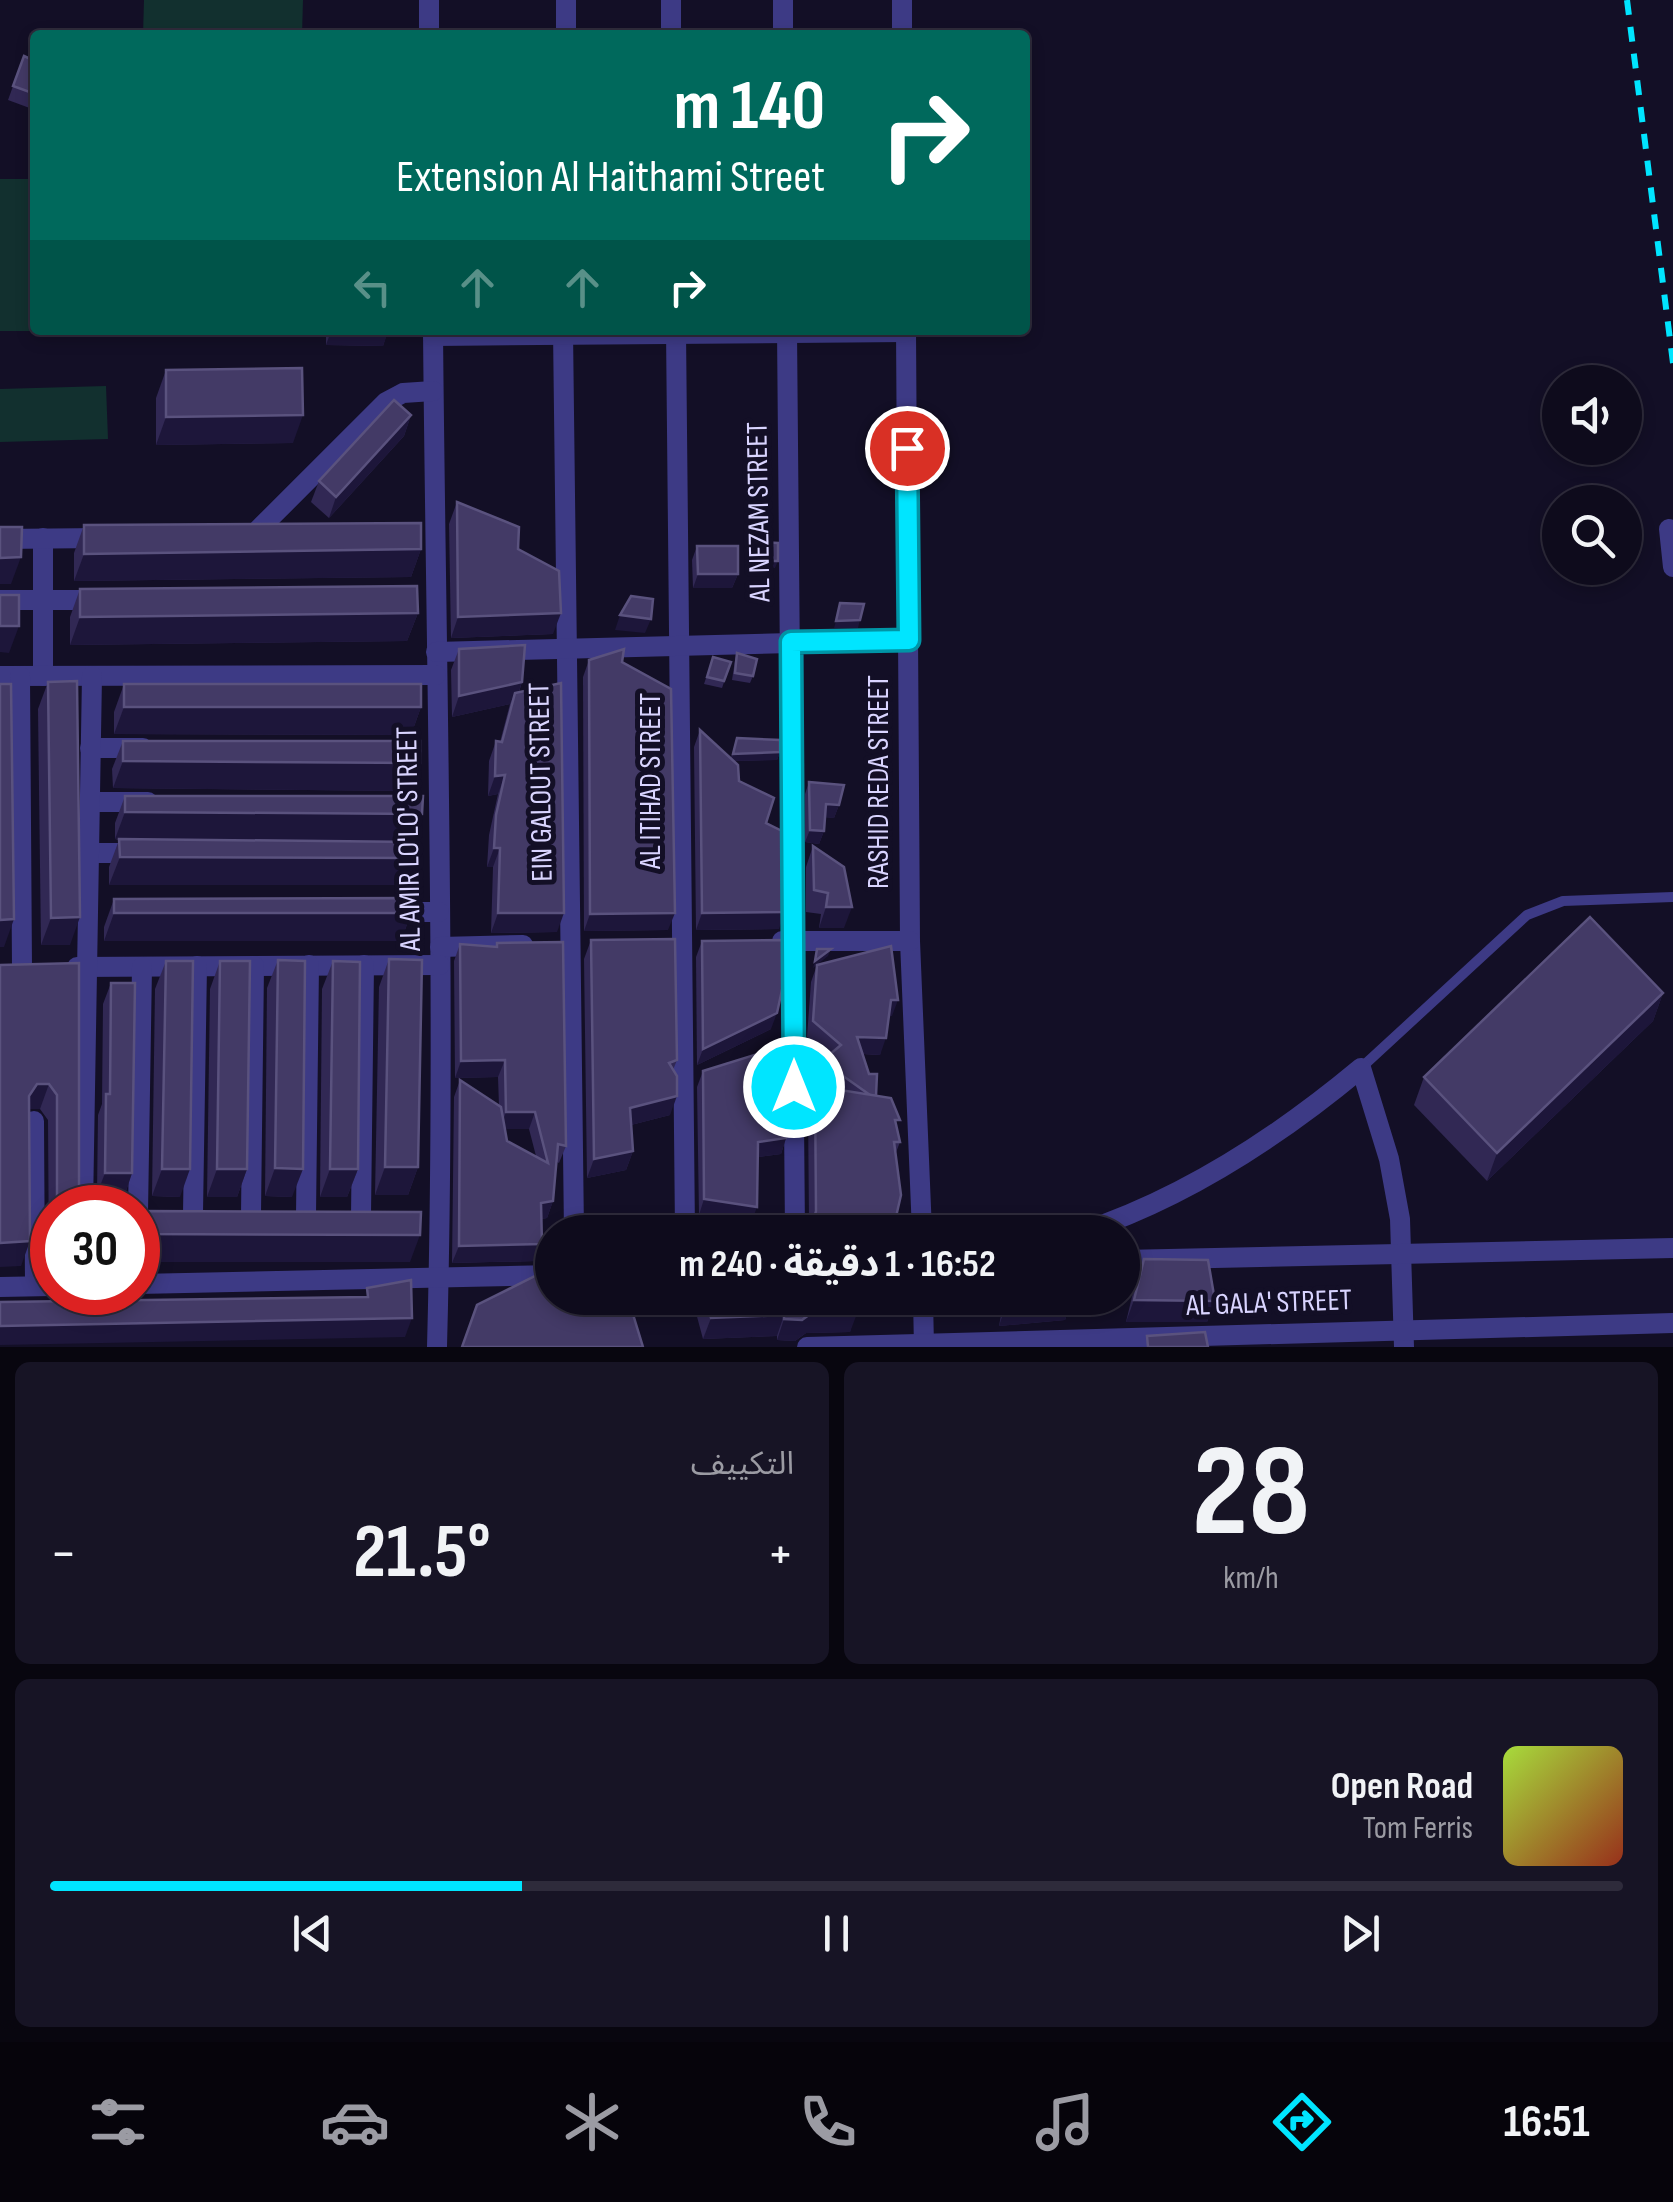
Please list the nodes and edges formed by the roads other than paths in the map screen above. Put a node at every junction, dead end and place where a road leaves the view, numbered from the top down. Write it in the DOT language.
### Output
graph roads {
  1 [pos="429,0"];
  2 [pos="566,0"];
  3 [pos="671,0"];
  4 [pos="783,0"];
  5 [pos="902,0"];
  6 [pos="429,30"];
  7 [pos="566,30"];
  8 [pos="671,30"];
  9 [pos="784,30"];
  10 [pos="902,30"];
  11 [pos="432,335"];
  12 [pos="563,335"];
  13 [pos="676,335"];
  14 [pos="787,335"];
  15 [pos="906,335"];
  16 [pos="433,391"];
  17 [pos="1669,529"];
  18 [pos="288,536"];
  19 [pos="0,538"];
  20 [pos="43,538"];
  21 [pos="119,538"];
  22 [pos="1673,568"];
  23 [pos="0,600"];
  24 [pos="43,600"];
  25 [pos="122,600"];
  26 [pos="909,640"];
  27 [pos="791,642"];
  28 [pos="680,644"];
  29 [pos="569,646"];
  30 [pos="436,652"];
  31 [pos="10,676"];
  32 [pos="43,676"];
  33 [pos="92,676"];
  34 [pos="436,676"];
  35 [pos="90,748"];
  36 [pos="168,748"];
  37 [pos="90,802"];
  38 [pos="167,802"];
  39 [pos="89,853"];
  40 [pos="166,853"];
  41 [pos="1673,897"];
  42 [pos="362,912"];
  43 [pos="440,912"];
  44 [pos="910,940"];
  45 [pos="793,941"];
  46 [pos="756,942"];
  47 [pos="563,944"];
  48 [pos="440,956"];
  49 [pos="309,965"];
  50 [pos="364,965"];
  51 [pos="196,966"];
  52 [pos="254,966"];
  53 [pos="87,967"];
  54 [pos="142,967"];
  55 [pos="0,968"];
  56 [pos="38,968"];
  57 [pos="1361,1068"];
  58 [pos="34,1121"];
  59 [pos="38,1185"];
  60 [pos="83,1185"];
  61 [pos="251,1214"];
  62 [pos="573,1215"];
  63 [pos="685,1215"];
  64 [pos="795,1215"];
  65 [pos="921,1215"];
  66 [pos="1126,1215"];
  67 [pos="1673,1248"];
  68 [pos="1403,1254"];
  69 [pos="1140,1260"];
  70 [pos="535,1276"];
  71 [pos="439,1277"];
  72 [pos="160,1283"];
  73 [pos="30,1286"];
  74 [pos="0,1287"];
  75 [pos="924,1315"];
  76 [pos="1673,1323"];
  77 [pos="1540,1336"];
  78 [pos="1404,1338"];
  79 [pos="924,1345"];
  80 [pos="437,1347"];
  81 [pos="807,1347"];
  1 -- 6 [label="street"];
  2 -- 7 [label="street"];
  3 -- 8 [label="street"];
  4 -- 9 [label="street"];
  5 -- 10 [label="street"];
  11 -- 16 [label="street, AL AMIR LO'LO' STREET"];
  12 -- 29 [label="street, EIN GALOUT STREET"];
  13 -- 28 [label="street, AL ITIHAD STREET"];
  14 -- 27 [label="street, AL NEZAM STREET"];
  15 -- 26 [label="street, RASHID REDA STREET"];
  16 -- 18 [label="street"];
  16 -- 30 [label="street, AL AMIR LO'LO' STREET"];
  17 -- 22 [label="street"];
  19 -- 20 [label="street"];
  20 -- 21 [label="street"];
  20 -- 24 [label="street"];
  23 -- 24 [label="street"];
  24 -- 25 [label="street"];
  24 -- 32 [label="street"];
  26 -- 27 [label="street"];
  26 -- 44 [label="street, RASHID REDA STREET"];
  27 -- 28 [label="street"];
  27 -- 45 [label="street, AL NEZAM STREET"];
  28 -- 29 [label="street"];
  28 -- 63 [label="street, AL ITIHAD STREET"];
  29 -- 30 [label="street"];
  29 -- 47 [label="street, EIN GALOUT STREET"];
  30 -- 34 [label="street, AL AMIR LO'LO' STREET"];
  31 -- 32 [label="street"];
  31 -- 56 [label="street"];
  32 -- 33 [label="street"];
  33 -- 34 [label="street"];
  33 -- 35 [label="street"];
  34 -- 43 [label="street, AL AMIR LO'LO' STREET"];
  35 -- 36 [label="street"];
  35 -- 37 [label="street"];
  37 -- 38 [label="street"];
  37 -- 39 [label="street"];
  39 -- 40 [label="street"];
  39 -- 53 [label="street"];
  41 -- 57 [label="lane"];
  42 -- 43 [label="street"];
  43 -- 48 [label="street, AL AMIR LO'LO' STREET"];
  44 -- 45 [label="street"];
  44 -- 65 [label="street, RASHID REDA STREET"];
  45 -- 46 [label="street"];
  45 -- 64 [label="street, AL NEZAM STREET"];
  47 -- 48 [label="street"];
  47 -- 62 [label="street, EIN GALOUT STREET"];
  48 -- 50 [label="street"];
  48 -- 71 [label="street, AL AMIR LO'LO' STREET"];
  49 -- 50 [label="street"];
  49 -- 52 [label="street"];
  49 -- 61 [label="street"];
  50 -- 61 [label="street"];
  51 -- 52 [label="street"];
  51 -- 54 [label="street"];
  51 -- 61 [label="street"];
  52 -- 61 [label="street"];
  53 -- 54 [label="street"];
  53 -- 56 [label="street"];
  53 -- 60 [label="street"];
  54 -- 61 [label="street"];
  55 -- 56 [label="street"];
  57 -- 66 [label="street"];
  57 -- 68 [label="street"];
  58 -- 59 [label="street"];
  67 -- 68 [label="street"];
  68 -- 69 [label="street"];
  68 -- 78 [label="street"];
  70 -- 71 [label="street"];
  71 -- 72 [label="street"];
  71 -- 80 [label="street, AL AMIR LO'LO' STREET"];
  73 -- 74 [label="street"];
  75 -- 79 [label="street"];
  76 -- 77 [label="street, AL GALA' STREET"];
  77 -- 78 [label="street, AL GALA' STREET"];
  78 -- 79 [label="street, AL GALA' STREET"];
  79 -- 81 [label="street, AL GALA' STREET"];
}
